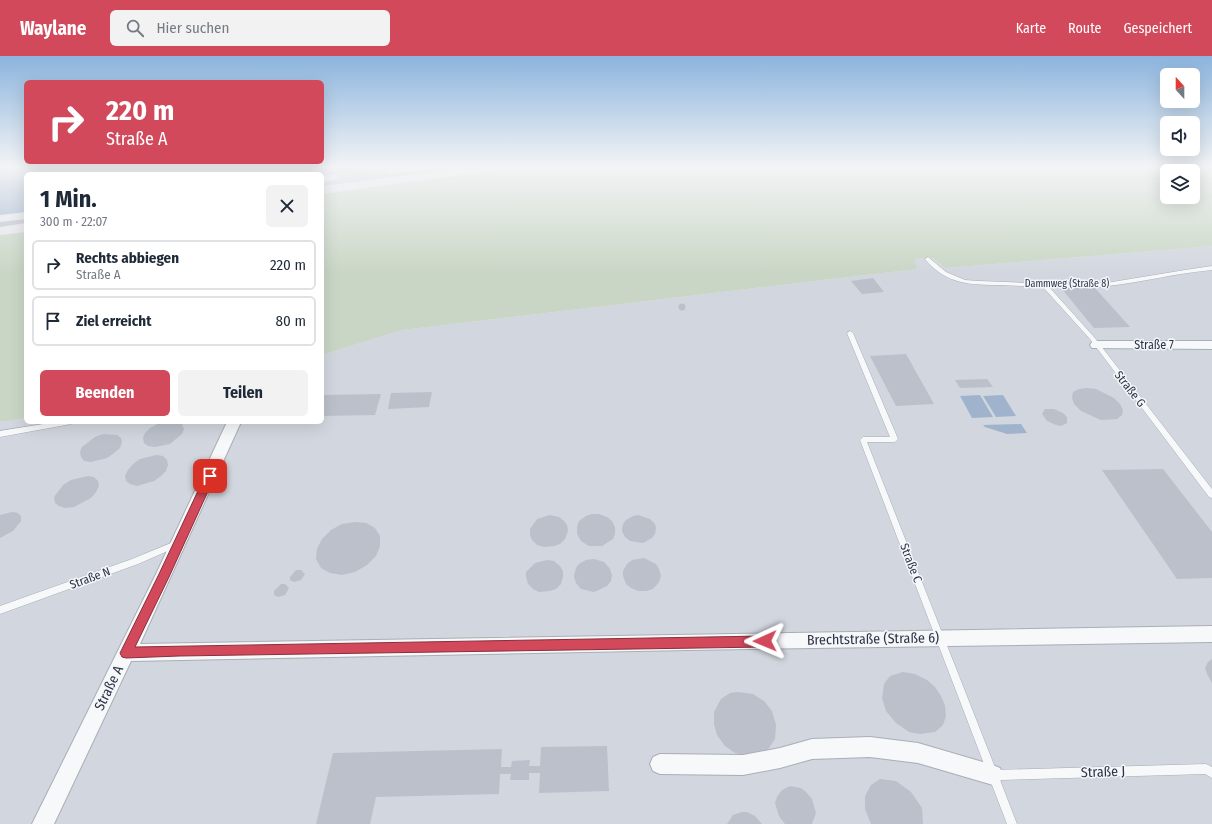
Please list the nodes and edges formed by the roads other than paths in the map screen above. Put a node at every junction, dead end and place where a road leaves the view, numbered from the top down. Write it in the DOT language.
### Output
graph roads {
  1 [pos="928,259"];
  2 [pos="1212,268"];
  3 [pos="1044,285"];
  4 [pos="850,333"];
  5 [pos="1096,345"];
  6 [pos="1212,345"];
  7 [pos="59,424"];
  8 [pos="233,424"];
  9 [pos="0,434"];
  10 [pos="1212,495"];
  11 [pos="179,543"];
  12 [pos="0,610"];
  13 [pos="1212,634"];
  14 [pos="939,637"];
  15 [pos="126,653"];
  16 [pos="660,764"];
  17 [pos="1212,773"];
  18 [pos="993,775"];
  19 [pos="43,824"];
  20 [pos="1012,824"];
  1 -- 3 [label="lane, Dammweg (Straße 8)"];
  2 -- 3 [label="lane, Dammweg (Straße 8)"];
  3 -- 5 [label="lane, Straße G"];
  4 -- 14 [label="lane, Straße C"];
  5 -- 6 [label="street, Straße 7"];
  5 -- 10 [label="lane, Straße G"];
  7 -- 9 [label="lane"];
  8 -- 11 [label="street, Straße A"];
  11 -- 12 [label="lane, Straße N"];
  11 -- 15 [label="street, Straße A"];
  13 -- 14 [label="street, Brechtstraße (Straße 6)"];
  14 -- 15 [label="street, Brechtstraße (Straße 6)"];
  14 -- 18 [label="lane, Straße C"];
  15 -- 19 [label="street, Straße A"];
  16 -- 18 [label="street"];
  17 -- 18 [label="lane, Straße J"];
  18 -- 20 [label="lane, Straße C"];
}
